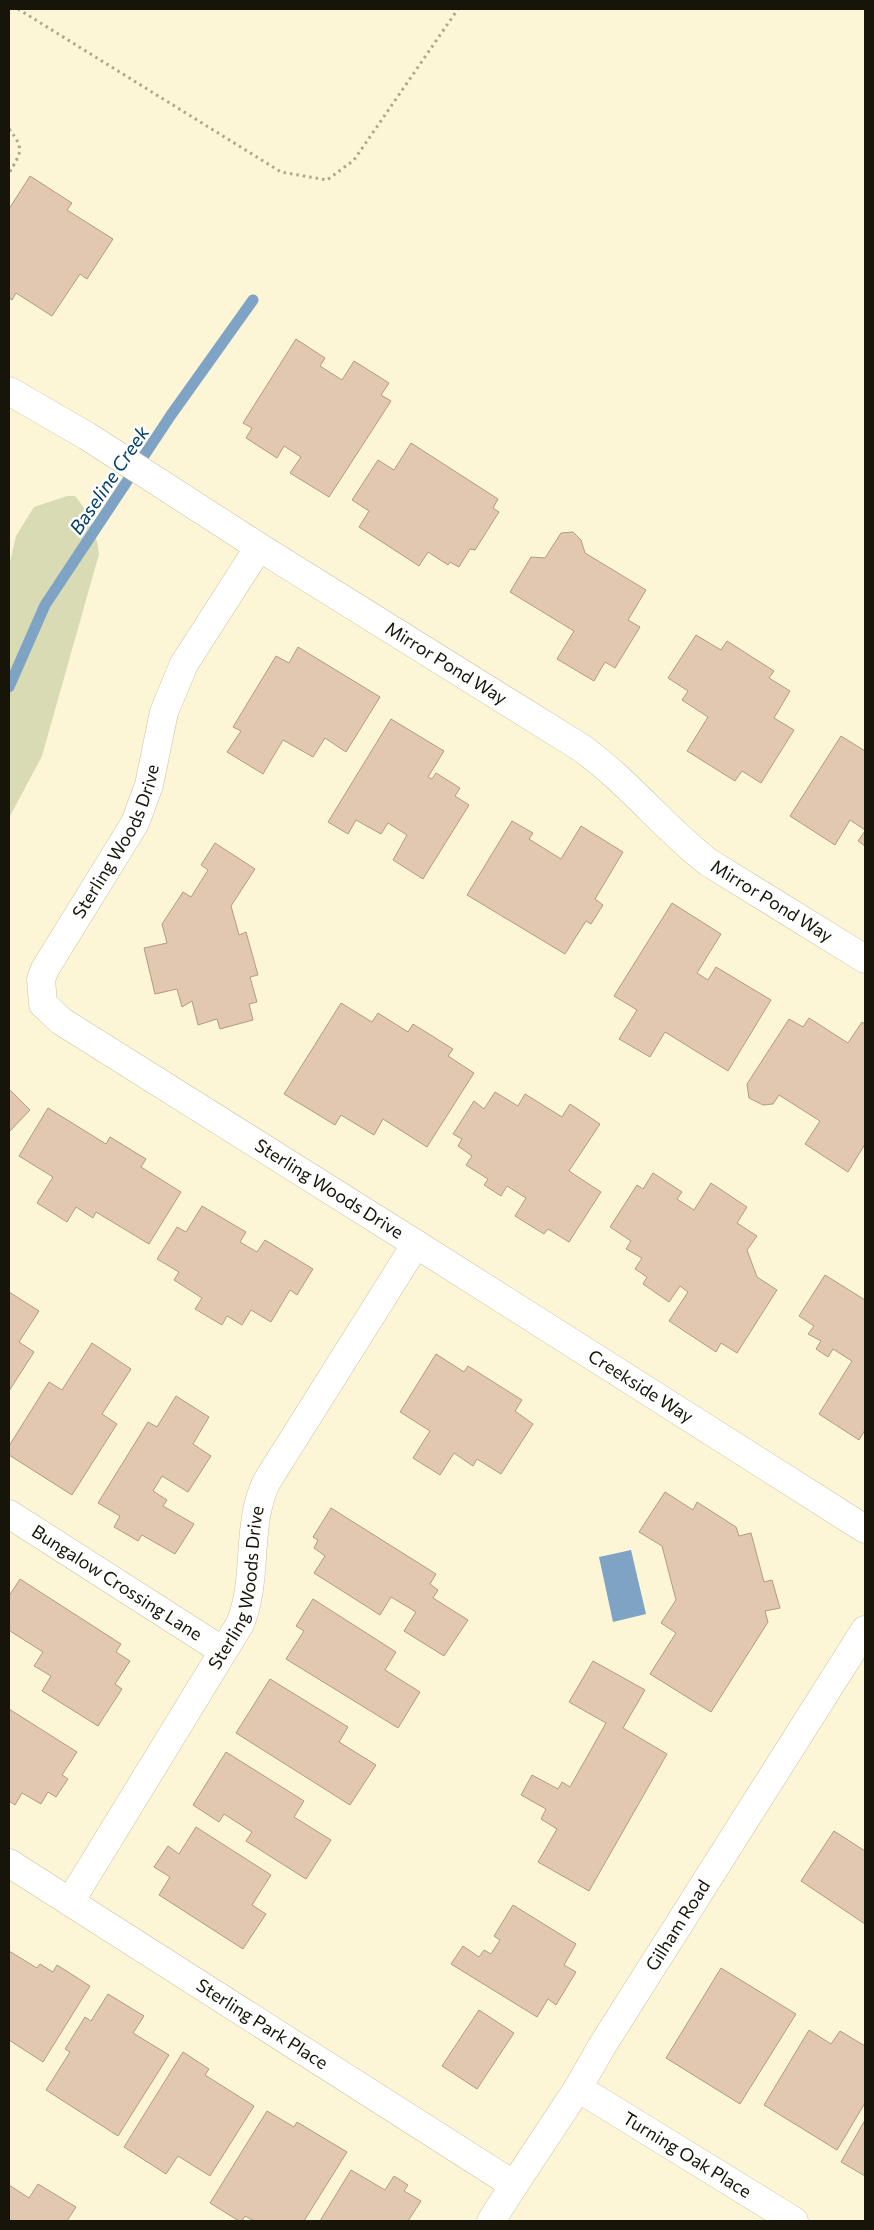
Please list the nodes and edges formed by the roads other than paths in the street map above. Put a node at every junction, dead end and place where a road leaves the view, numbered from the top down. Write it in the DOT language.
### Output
graph roads {
  1 [pos="9,391"];
  2 [pos="259,547"];
  3 [pos="865,959"];
  4 [pos="416,1244"];
  5 [pos="9,1514"];
  6 [pos="865,1529"];
  7 [pos="865,1630"];
  8 [pos="223,1651"];
  9 [pos="9,1863"];
  10 [pos="70,1902"];
  11 [pos="578,2088"];
  12 [pos="514,2185"];
  13 [pos="491,2221"];
  14 [pos="794,2221"];
  1 -- 2 [label="street, Mirror Pond Way"];
  2 -- 3 [label="street, Mirror Pond Way"];
  2 -- 4 [label="street, Sterling Woods Drive"];
  4 -- 6 [label="street, Creekside Way"];
  4 -- 8 [label="street, Sterling Woods Drive"];
  5 -- 8 [label="street, Bungalow Crossing Lane"];
  7 -- 11 [label="street, Gilham Road"];
  8 -- 10 [label="street, Sterling Woods Drive"];
  9 -- 10 [label="street, Sterling Park Place"];
  10 -- 12 [label="street, Sterling Park Place"];
  11 -- 12 [label="street, Gilham Road"];
  11 -- 14 [label="street, Turning Oak Place"];
  12 -- 13 [label="street, Gilham Road"];
}
